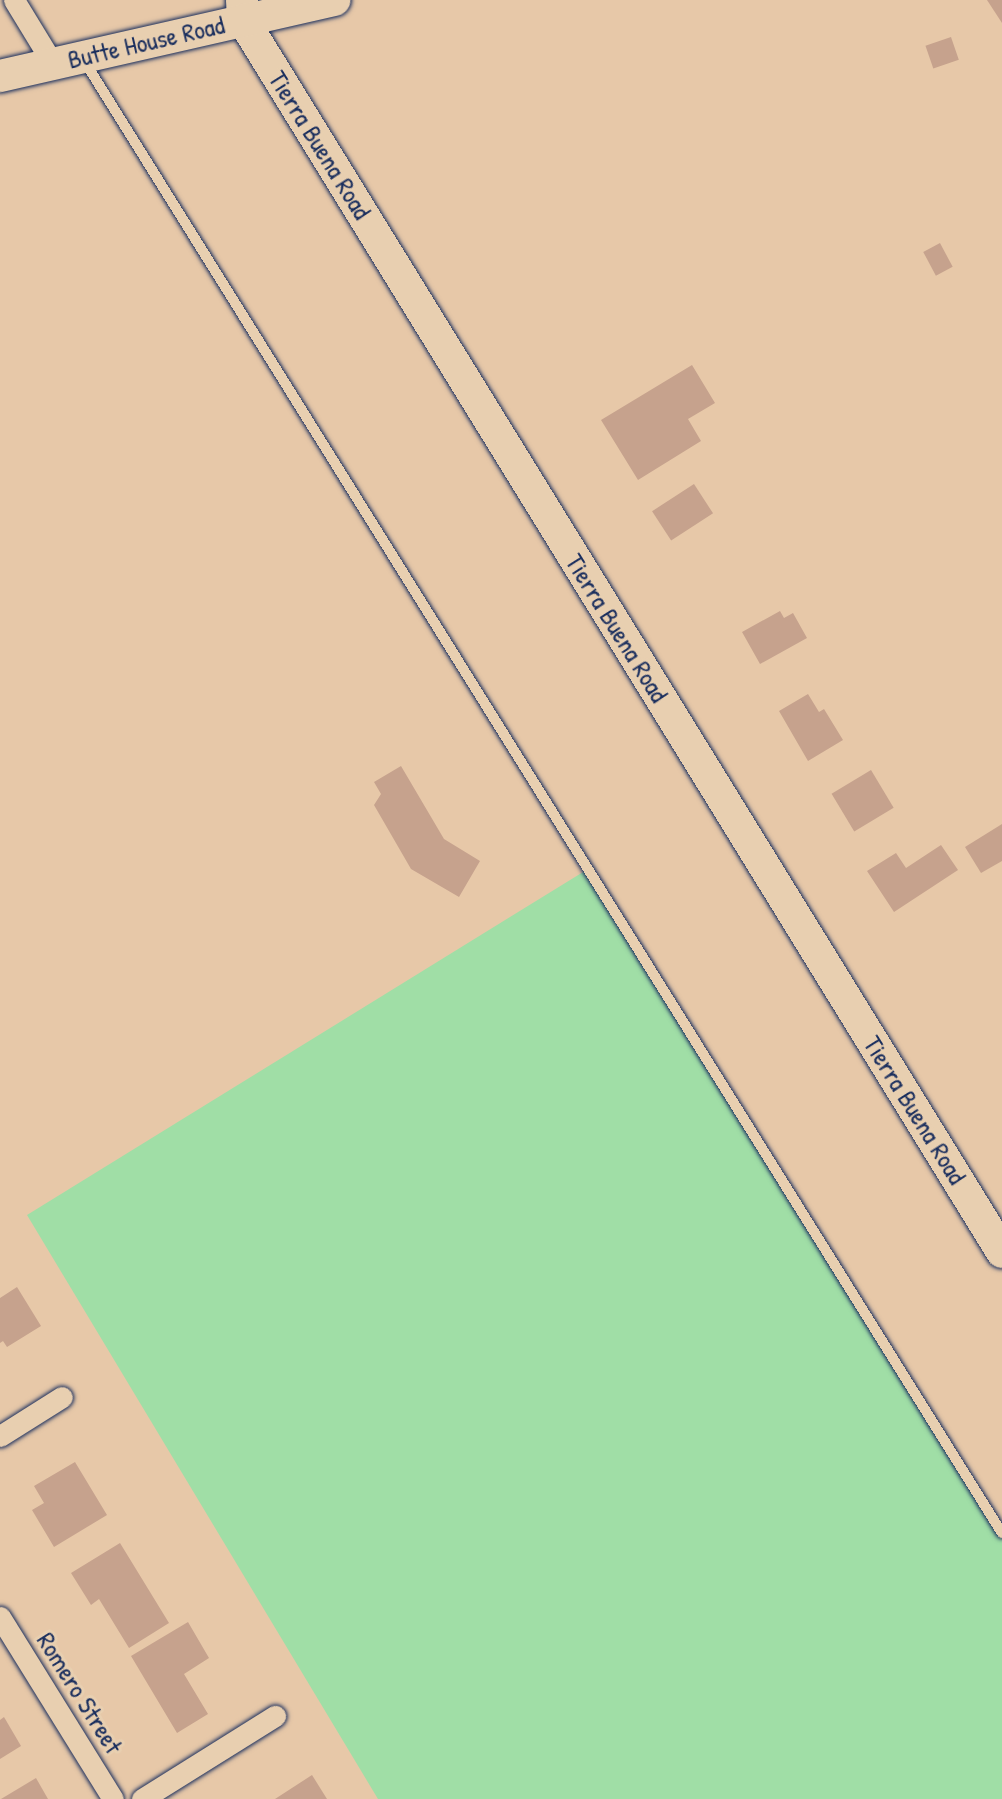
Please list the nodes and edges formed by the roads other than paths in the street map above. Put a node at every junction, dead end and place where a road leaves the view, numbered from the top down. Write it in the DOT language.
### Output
graph roads {
  1 [pos="14,0"];
  2 [pos="334,0"];
  3 [pos="242,10"];
  4 [pos="67,61"];
  5 [pos="0,76"];
  6 [pos="1002,1252"];
  7 [pos="62,1397"];
  8 [pos="0,1436"];
  9 [pos="1002,1533"];
  10 [pos="0,1616"];
  11 [pos="6,1640"];
  12 [pos="275,1716"];
  13 [pos="113,1799"];
  14 [pos="142,1799"];
  1 -- 4 [label="street"];
  2 -- 3 [label="street, Butte House Road"];
  3 -- 4 [label="street, Butte House Road"];
  3 -- 6 [label="street, Tierra Buena Road"];
  4 -- 5 [label="street, Butte House Road"];
  4 -- 9 [label="lane"];
  7 -- 8 [label="street"];
  10 -- 11 [label="street, Romero Street"];
  11 -- 13 [label="street, Romero Street"];
  12 -- 14 [label="street"];
}
